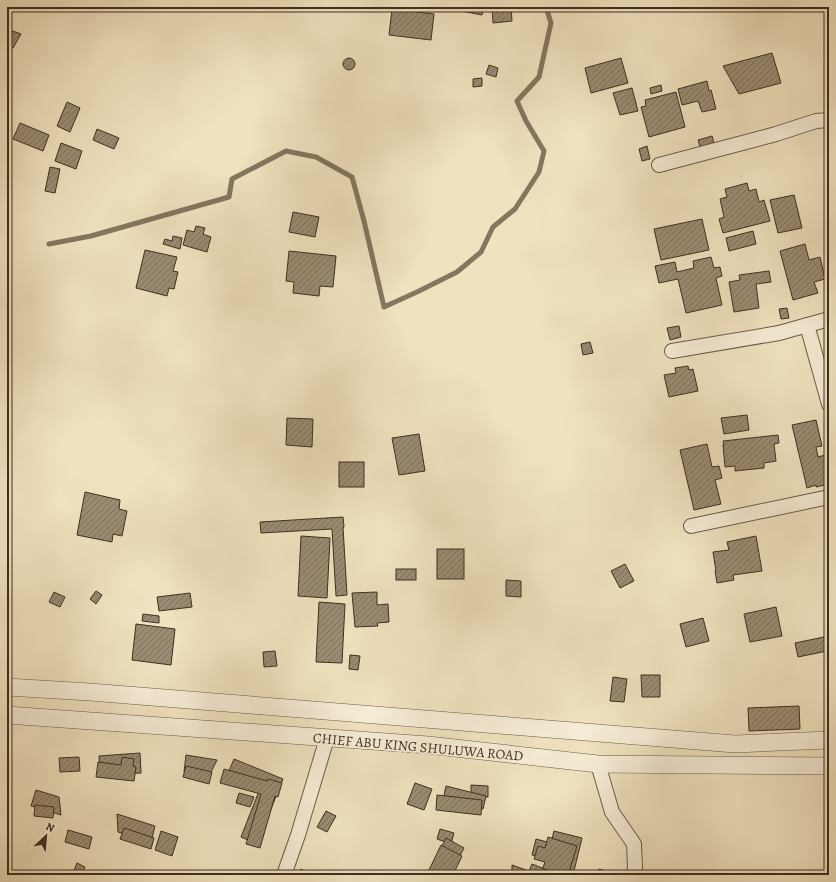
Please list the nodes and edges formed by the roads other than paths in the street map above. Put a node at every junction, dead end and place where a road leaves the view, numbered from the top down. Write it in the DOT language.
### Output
graph roads {
  1 [pos="829,120"];
  2 [pos="659,166"];
  3 [pos="829,319"];
  4 [pos="807,325"];
  5 [pos="672,351"];
  6 [pos="829,404"];
  7 [pos="829,497"];
  8 [pos="691,526"];
  9 [pos="7,687"];
  10 [pos="7,715"];
  11 [pos="429,719"];
  12 [pos="327,738"];
  13 [pos="829,740"];
  14 [pos="428,745"];
  15 [pos="598,764"];
  16 [pos="829,766"];
  17 [pos="284,875"];
  18 [pos="634,875"];
  1 -- 2 [label="street"];
  3 -- 4 [label="street"];
  4 -- 5 [label="street"];
  4 -- 6 [label="street"];
  7 -- 8 [label="street"];
  9 -- 11 [label="street"];
  10 -- 12 [label="street, CHIEF ABU KING SHULUWA ROAD"];
  11 -- 13 [label="street"];
  11 -- 14 [label="street"];
  12 -- 14 [label="street, CHIEF ABU KING SHULUWA ROAD"];
  12 -- 17 [label="street"];
  14 -- 15 [label="street, CHIEF ABU KING SHULUWA ROAD"];
  15 -- 16 [label="street, CHIEF ABU KING SHULUWA ROAD"];
  15 -- 18 [label="street"];
}
